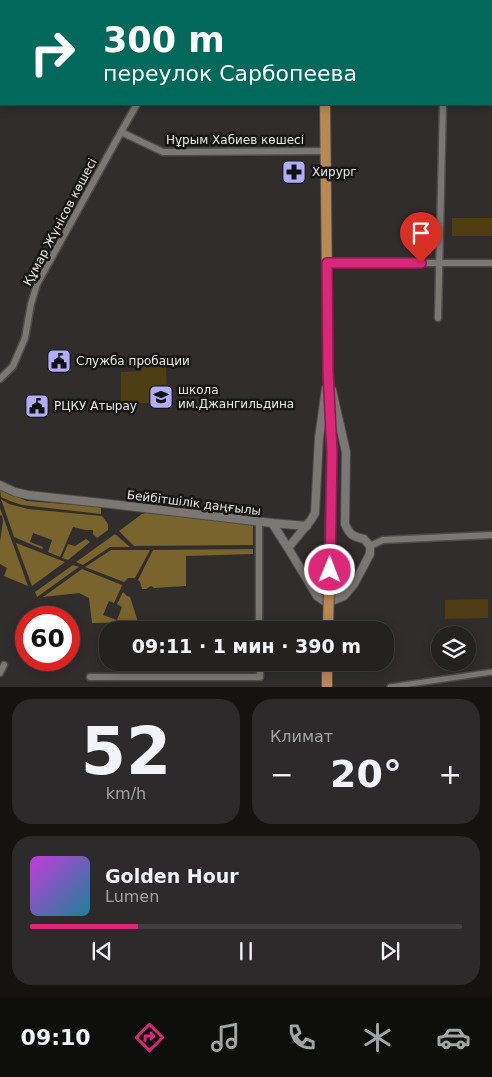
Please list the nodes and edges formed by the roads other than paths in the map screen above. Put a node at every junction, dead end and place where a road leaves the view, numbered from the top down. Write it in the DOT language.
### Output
graph roads {
  1 [pos="136,105"];
  2 [pos="325,105"];
  3 [pos="443,105"];
  4 [pos="121,132"];
  5 [pos="326,151"];
  6 [pos="327,263"];
  7 [pos="439,263"];
  8 [pos="492,263"];
  9 [pos="438,318"];
  10 [pos="328,371"];
  11 [pos="0,379"];
  12 [pos="0,485"];
  13 [pos="259,522"];
  14 [pos="272,523"];
  15 [pos="307,526"];
  16 [pos="492,535"];
  17 [pos="370,546"];
  18 [pos="288,548"];
  19 [pos="259,621"];
  20 [pos="328,621"];
  21 [pos="4,665"];
  22 [pos="260,671"];
  23 [pos="327,671"];
  24 [pos="492,672"];
  25 [pos="0,673"];
  26 [pos="90,677"];
  27 [pos="327,687"];
  28 [pos="390,687"];
  1 -- 4 [label="street"];
  2 -- 5 [label="main road"];
  3 -- 7 [label="street"];
  4 -- 5 [label="street, Нұрым Хабиев көшесі"];
  4 -- 11 [label="street, Құмар Жүнісов көшесі"];
  5 -- 6 [label="main road"];
  6 -- 7 [label="street"];
  6 -- 10 [label="main road"];
  7 -- 8 [label="street"];
  7 -- 9 [label="street"];
  10 -- 15 [label="street"];
  10 -- 17 [label="street"];
  10 -- 20 [label="main road, bridge"];
  12 -- 13 [label="street, Бейбітшілік даңғылы"];
  13 -- 14 [label="street, Бейбітшілік даңғылы"];
  13 -- 19 [label="street"];
  14 -- 15 [label="street"];
  14 -- 18 [label="street, Бейбітшілік даңғылы"];
  15 -- 18 [label="street"];
  16 -- 17 [label="street"];
  17 -- 18 [label="street, Бейбітшілік даңғылы"];
  21 -- 25 [label="street"];
  22 -- 26 [label="street"];
  23 -- 27 [label="main road"];
  24 -- 28 [label="street"];
}
